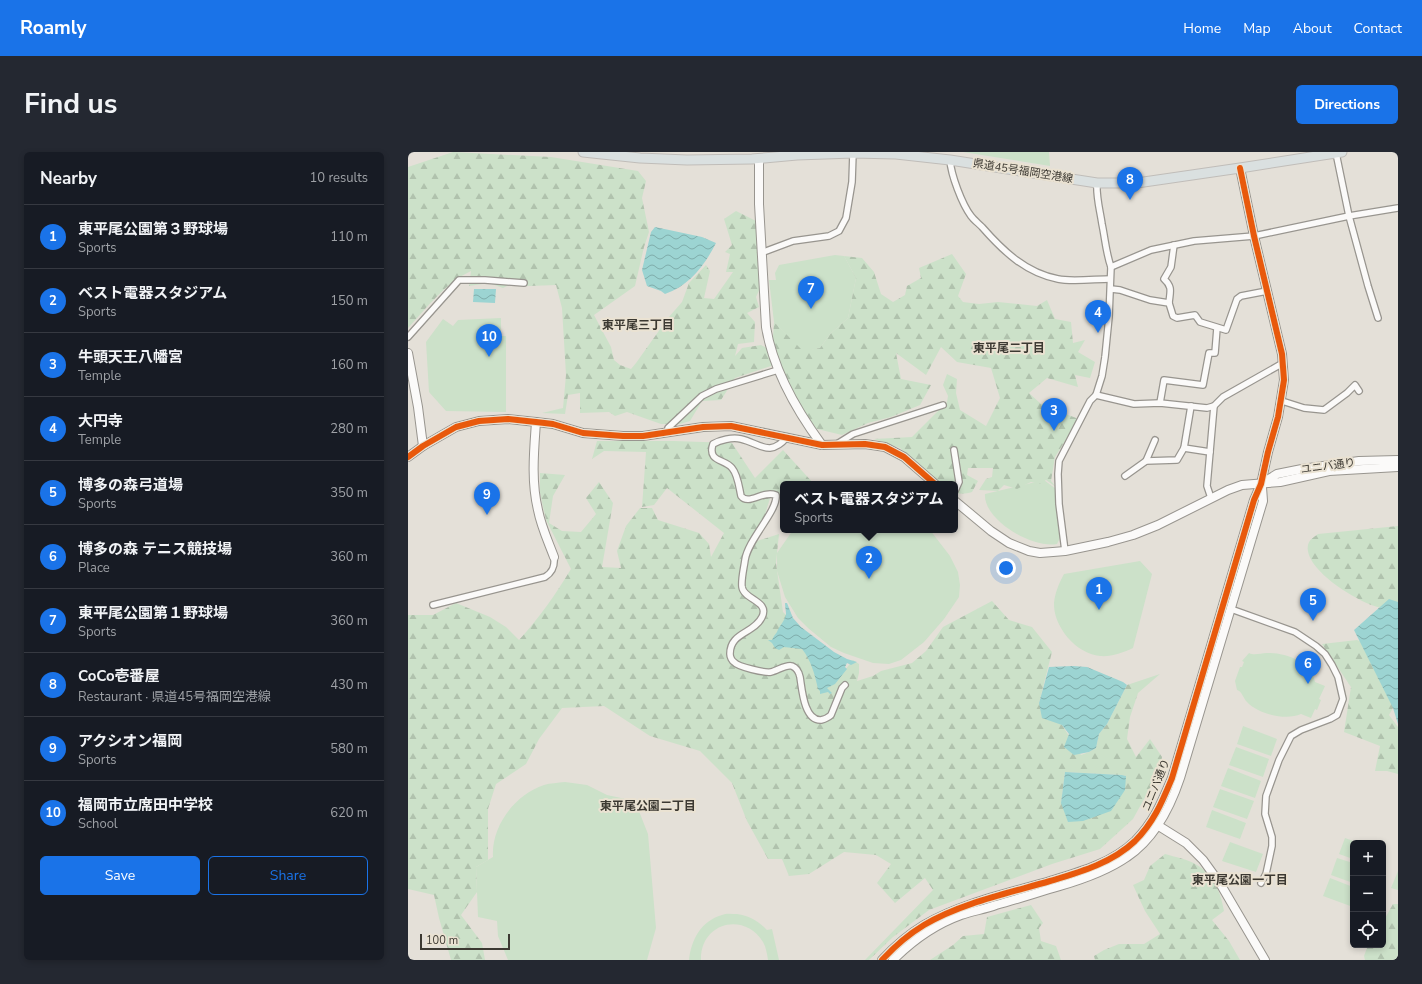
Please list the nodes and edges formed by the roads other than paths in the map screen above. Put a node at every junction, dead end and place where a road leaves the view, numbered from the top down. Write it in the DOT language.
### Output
graph roads {
  1 [pos="583,152"];
  2 [pos="1339,152"];
  3 [pos="854,153"];
  4 [pos="759,159"];
  5 [pos="950,160"];
  6 [pos="1240,168"];
  7 [pos="1097,183"];
  8 [pos="1398,208"];
  9 [pos="1349,216"];
  10 [pos="1254,236"];
  11 [pos="1174,245"];
  12 [pos="761,253"];
  13 [pos="1111,267"];
  14 [pos="1110,279"];
  15 [pos="524,283"];
  16 [pos="1111,289"];
  17 [pos="1267,291"];
  18 [pos="1169,303"];
  19 [pos="1378,318"];
  20 [pos="1217,328"];
  21 [pos="408,337"];
  22 [pos="408,353"];
  23 [pos="1283,363"];
  24 [pos="778,370"];
  25 [pos="1359,391"];
  26 [pos="1096,395"];
  27 [pos="1282,400"];
  28 [pos="1160,403"];
  29 [pos="944,405"];
  30 [pos="1191,406"];
  31 [pos="1214,406"];
  32 [pos="536,422"];
  33 [pos="668,432"];
  34 [pos="787,437"];
  35 [pos="1155,440"];
  36 [pos="822,445"];
  37 [pos="835,445"];
  38 [pos="423,446"];
  39 [pos="1184,448"];
  40 [pos="954,450"];
  41 [pos="1210,452"];
  42 [pos="408,457"];
  43 [pos="1398,460"];
  44 [pos="1146,461"];
  45 [pos="1398,467"];
  46 [pos="1125,476"];
  47 [pos="932,481"];
  48 [pos="958,484"];
  49 [pos="1261,484"];
  50 [pos="1211,498"];
  51 [pos="958,504"];
  52 [pos="1065,551"];
  53 [pos="554,557"];
  54 [pos="433,605"];
  55 [pos="1231,609"];
  56 [pos="845,685"];
  57 [pos="1155,823"];
  58 [pos="1261,883"];
  59 [pos="882,960"];
  60 [pos="893,960"];
  61 [pos="1265,960"];
  1 -- 4 [label="main road, 県道45号福岡空港線"];
  2 -- 6 [label="main road, 県道45号福岡空港線"];
  2 -- 9 [label="street"];
  3 -- 4 [label="main road, 県道45号福岡空港線"];
  3 -- 5 [label="main road, 県道45号福岡空港線"];
  3 -- 12 [label="street"];
  4 -- 12 [label="street"];
  5 -- 7 [label="main road, 県道45号福岡空港線"];
  5 -- 14 [label="street"];
  6 -- 7 [label="main road, 県道45号福岡空港線"];
  6 -- 10 [label="street"];
  7 -- 13 [label="street"];
  8 -- 9 [label="street"];
  9 -- 10 [label="street"];
  9 -- 19 [label="street"];
  10 -- 11 [label="street"];
  10 -- 17 [label="street"];
  11 -- 13 [label="street"];
  11 -- 18 [label="street"];
  12 -- 24 [label="street"];
  13 -- 14 [label="street"];
  14 -- 16 [label="street"];
  15 -- 21 [label="street"];
  16 -- 18 [label="street"];
  16 -- 26 [label="street"];
  17 -- 20 [label="street"];
  17 -- 23 [label="street"];
  18 -- 20 [label="street"];
  20 -- 28 [label="street"];
  22 -- 38 [label="street"];
  23 -- 27 [label="street"];
  23 -- 31 [label="street"];
  24 -- 33 [label="street"];
  24 -- 36 [label="street"];
  25 -- 27 [label="street"];
  26 -- 28 [label="street"];
  26 -- 52 [label="street"];
  27 -- 49 [label="street"];
  28 -- 30 [label="street"];
  29 -- 37 [label="street"];
  30 -- 31 [label="street"];
  30 -- 39 [label="street"];
  31 -- 41 [label="street"];
  32 -- 33 [label="street"];
  32 -- 38 [label="street"];
  32 -- 53 [label="street"];
  33 -- 34 [label="street"];
  34 -- 36 [label="street"];
  34 -- 56 [label="street"];
  35 -- 44 [label="street"];
  36 -- 37 [label="street"];
  37 -- 47 [label="street"];
  38 -- 42 [label="street"];
  39 -- 41 [label="street"];
  39 -- 44 [label="street"];
  40 -- 48 [label="street"];
  41 -- 50 [label="street"];
  43 -- 49 [label="street, ユニバ通り"];
  44 -- 46 [label="street"];
  45 -- 49 [label="street, ユニバ通り"];
  49 -- 50 [label="street"];
  49 -- 55 [label="street, ユニバ通り"];
  49 -- 57 [label="street, ユニバ通り"];
  50 -- 52 [label="street"];
  51 -- 52 [label="street"];
  53 -- 54 [label="street"];
  55 -- 57 [label="street, ユニバ通り"];
  55 -- 58 [label="street"];
  57 -- 59 [label="street, ユニバ通り"];
  57 -- 60 [label="street, ユニバ通り"];
  57 -- 61 [label="street"];
}
